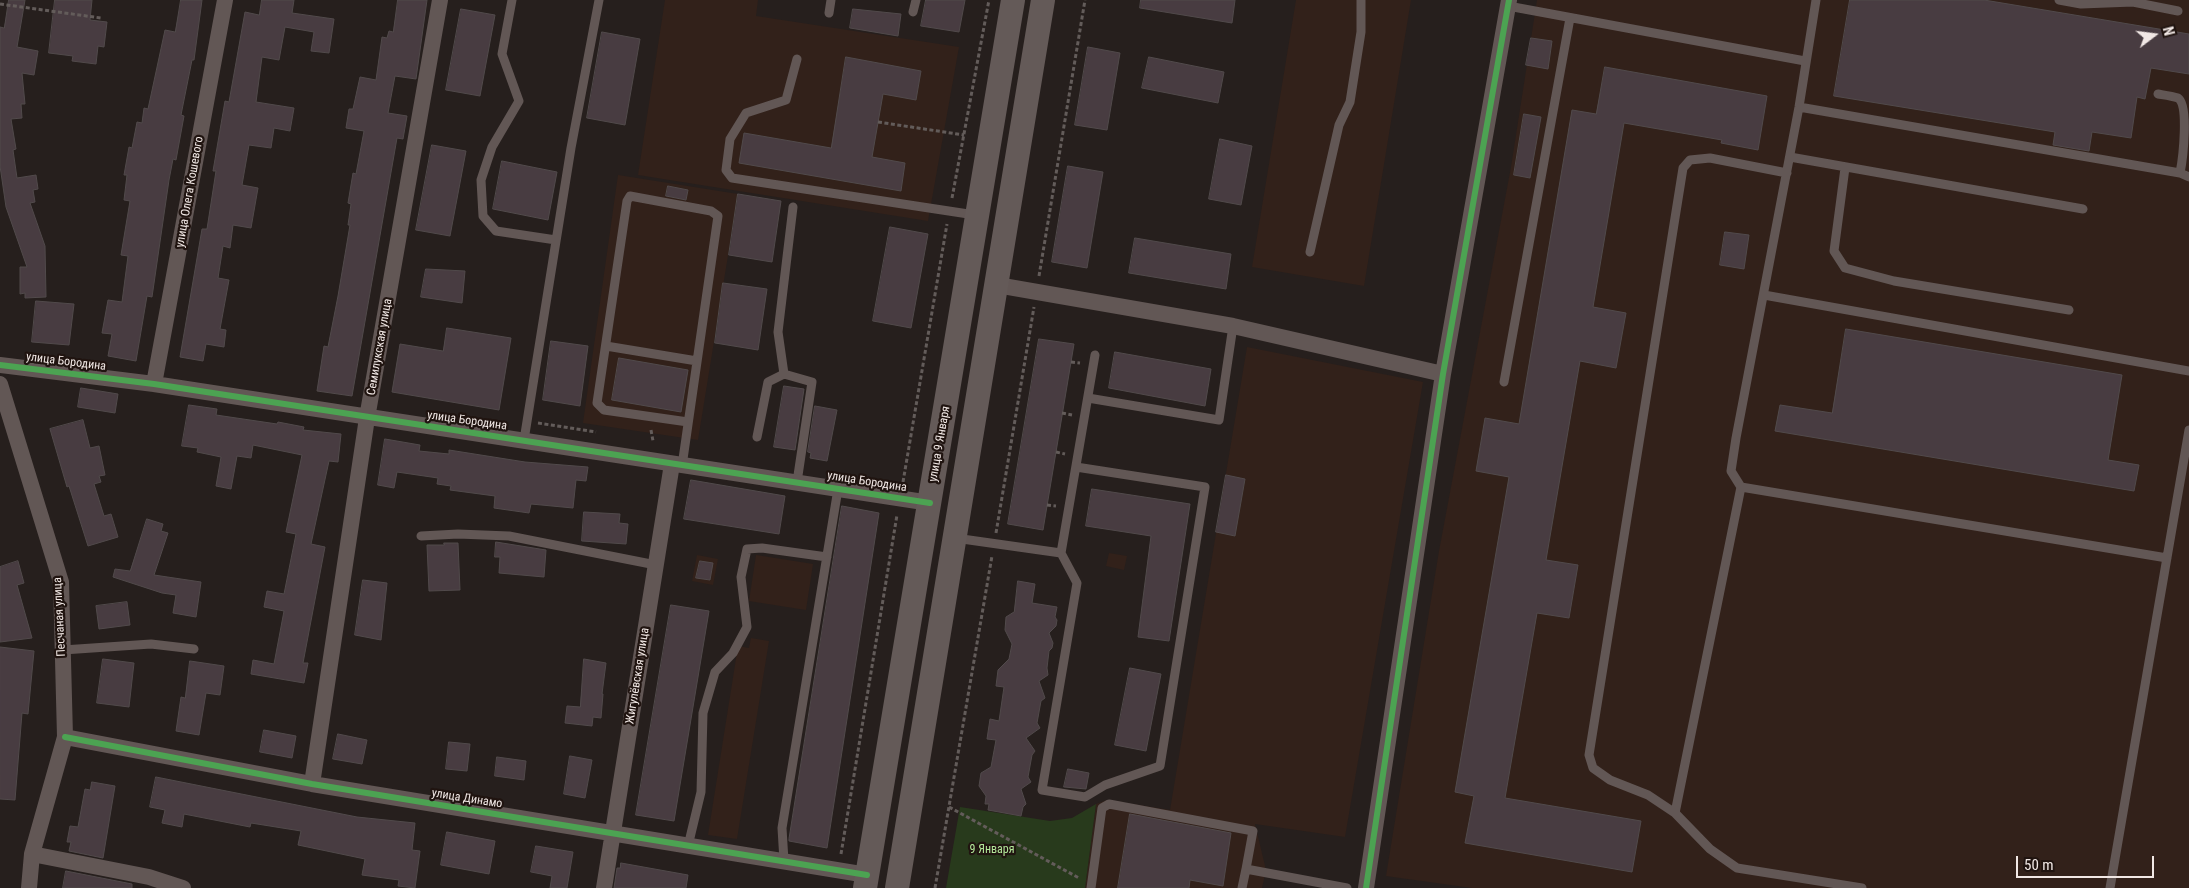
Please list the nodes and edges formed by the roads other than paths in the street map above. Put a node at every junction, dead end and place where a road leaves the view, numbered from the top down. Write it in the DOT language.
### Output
graph roads {
  1 [pos="225,0"];
  2 [pos="440,0"];
  3 [pos="512,0"];
  4 [pos="599,0"];
  5 [pos="831,0"];
  6 [pos="916,0"];
  7 [pos="1013,0"];
  8 [pos="1043,0"];
  9 [pos="1361,0"];
  10 [pos="1816,0"];
  11 [pos="2059,0"];
  12 [pos="1508,3"];
  13 [pos="2178,10"];
  14 [pos="913,12"];
  15 [pos="829,13"];
  16 [pos="1570,18"];
  17 [pos="797,59"];
  18 [pos="1805,61"];
  19 [pos="2158,94"];
  20 [pos="1799,107"];
  21 [pos="1790,157"];
  22 [pos="1845,168"];
  23 [pos="1787,173"];
  24 [pos="2185,175"];
  25 [pos="793,207"];
  26 [pos="2083,209"];
  27 [pos="978,216"];
  28 [pos="556,240"];
  29 [pos="1310,252"];
  30 [pos="997,285"];
  31 [pos="1764,295"];
  32 [pos="2069,310"];
  33 [pos="1234,326"];
  34 [pos="606,346"];
  35 [pos="1095,356"];
  36 [pos="697,361"];
  37 [pos="0,365"];
  38 [pos="2189,371"];
  39 [pos="784,374"];
  40 [pos="1444,374"];
  41 [pos="1504,382"];
  42 [pos="0,384"];
  43 [pos="154,384"];
  44 [pos="1088,398"];
  45 [pos="367,418"];
  46 [pos="688,422"];
  47 [pos="2189,430"];
  48 [pos="757,437"];
  49 [pos="524,440"];
  50 [pos="677,465"];
  51 [pos="1076,467"];
  52 [pos="797,482"];
  53 [pos="1741,487"];
  54 [pos="838,488"];
  55 [pos="930,503"];
  56 [pos="420,536"];
  57 [pos="955,538"];
  58 [pos="1061,552"];
  59 [pos="827,557"];
  60 [pos="2167,558"];
  61 [pos="656,565"];
  62 [pos="194,649"];
  63 [pos="62,650"];
  64 [pos="65,737"];
  65 [pos="312,784"];
  66 [pos="1675,813"];
  67 [pos="613,834"];
  68 [pos="688,846"];
  69 [pos="32,854"];
  70 [pos="784,861"];
  71 [pos="1246,869"];
  72 [pos="866,881"];
  73 [pos="1092,886"];
  74 [pos="28,888"];
  75 [pos="183,888"];
  76 [pos="604,888"];
  77 [pos="897,888"];
  78 [pos="1242,888"];
  79 [pos="1347,888"];
  80 [pos="1366,888"];
  81 [pos="1862,888"];
  82 [pos="2110,888"];
  1 -- 43 [label="street, улица Олега Кошевого"];
  2 -- 45 [label="street, Семилукская улица"];
  3 -- 28 [label="lane"];
  4 -- 28 [label="lane"];
  5 -- 15 [label="lane"];
  6 -- 14 [label="lane"];
  7 -- 27 [label="main road, улица 9 Января"];
  8 -- 30 [label="main road"];
  9 -- 29 [label="lane"];
  10 -- 18 [label="lane"];
  11 -- 13 [label="lane"];
  12 -- 16 [label="lane"];
  12 -- 40 [label="street"];
  16 -- 18 [label="lane"];
  16 -- 41 [label="lane"];
  17 -- 27 [label="lane"];
  18 -- 20 [label="lane"];
  19 -- 24 [label="lane"];
  20 -- 21 [label="lane"];
  20 -- 24 [label="lane"];
  21 -- 22 [label="lane"];
  21 -- 23 [label="lane"];
  22 -- 26 [label="lane"];
  22 -- 32 [label="lane"];
  23 -- 31 [label="lane"];
  23 -- 66 [label="lane"];
  25 -- 39 [label="lane"];
  27 -- 55 [label="main road, улица 9 Января"];
  28 -- 49 [label="lane"];
  30 -- 33 [label="street"];
  30 -- 57 [label="main road"];
  31 -- 38 [label="lane"];
  31 -- 53 [label="lane"];
  33 -- 40 [label="street"];
  33 -- 44 [label="lane"];
  34 -- 36 [label="lane"];
  34 -- 36 [label="lane"];
  34 -- 46 [label="lane"];
  35 -- 44 [label="lane"];
  36 -- 46 [label="lane"];
  37 -- 43 [label="street, улица Бородина"];
  39 -- 48 [label="lane"];
  39 -- 52 [label="lane"];
  40 -- 80 [label="street"];
  42 -- 63 [label="street, Песчаная улица"];
  43 -- 45 [label="street, улица Бородина"];
  44 -- 51 [label="lane"];
  45 -- 49 [label="street, улица Бородина"];
  45 -- 65 [label="street, Семилукская улица"];
  46 -- 50 [label="lane"];
  47 -- 60 [label="lane"];
  49 -- 50 [label="street, улица Бородина"];
  50 -- 52 [label="street, улица Бородина"];
  50 -- 61 [label="street, Жигулёвская улица"];
  51 -- 58 [label="lane"];
  51 -- 58 [label="lane"];
  52 -- 54 [label="street, улица Бородина"];
  53 -- 60 [label="lane"];
  53 -- 66 [label="lane"];
  54 -- 55 [label="street, улица Бородина"];
  54 -- 59 [label="lane"];
  55 -- 72 [label="main road, улица 9 Января"];
  56 -- 61 [label="lane"];
  57 -- 58 [label="lane"];
  57 -- 77 [label="main road"];
  59 -- 68 [label="lane"];
  59 -- 70 [label="lane"];
  60 -- 82 [label="lane"];
  61 -- 67 [label="street, Жигулёвская улица"];
  62 -- 63 [label="lane"];
  63 -- 64 [label="street, Песчаная улица"];
  64 -- 65 [label="street, улица Динамо"];
  64 -- 69 [label="street, Песчаная улица"];
  65 -- 67 [label="street, улица Динамо"];
  66 -- 81 [label="lane"];
  67 -- 68 [label="street, улица Динамо"];
  67 -- 76 [label="street, Жигулёвская улица"];
  68 -- 70 [label="street, улица Динамо"];
  69 -- 74 [label="street, Песчаная улица"];
  69 -- 75 [label="street"];
  70 -- 72 [label="street, улица Динамо"];
  71 -- 73 [label="lane"];
  71 -- 78 [label="lane"];
  71 -- 79 [label="lane"];
}
